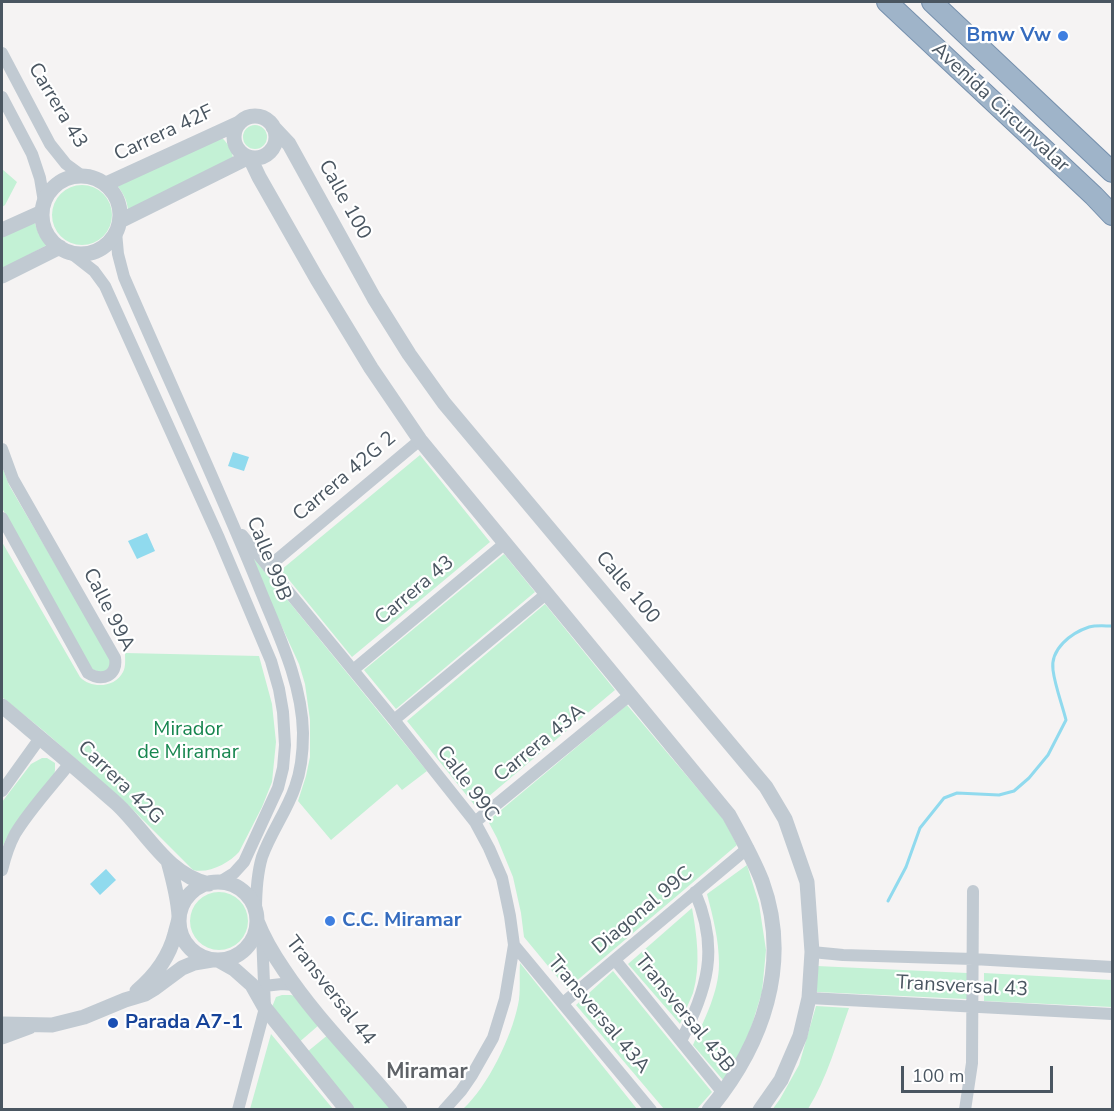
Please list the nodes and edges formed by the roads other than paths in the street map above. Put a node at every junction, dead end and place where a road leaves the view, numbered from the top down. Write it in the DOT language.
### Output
graph roads {
  1 [pos="889,2"];
  2 [pos="932,2"];
  3 [pos="2,53"];
  4 [pos="2,97"];
  5 [pos="239,123"];
  6 [pos="273,127"];
  7 [pos="249,158"];
  8 [pos="1113,172"];
  9 [pos="81,176"];
  10 [pos="106,184"];
  11 [pos="43,207"];
  12 [pos="1113,215"];
  13 [pos="118,226"];
  14 [pos="2,230"];
  15 [pos="65,250"];
  16 [pos="2,276"];
  17 [pos="420,440"];
  18 [pos="2,449"];
  19 [pos="2,518"];
  20 [pos="233,525"];
  21 [pos="504,544"];
  22 [pos="268,567"];
  23 [pos="546,594"];
  24 [pos="353,670"];
  25 [pos="630,695"];
  26 [pos="2,706"];
  27 [pos="394,720"];
  28 [pos="40,738"];
  29 [pos="70,763"];
  30 [pos="2,791"];
  31 [pos="475,822"];
  32 [pos="748,848"];
  33 [pos="168,861"];
  34 [pos="2,870"];
  35 [pos="214,883"];
  36 [pos="973,891"];
  37 [pos="695,892"];
  38 [pos="179,918"];
  39 [pos="258,922"];
  40 [pos="514,945"];
  41 [pos="812,952"];
  42 [pos="215,960"];
  43 [pos="615,960"];
  44 [pos="973,960"];
  45 [pos="1113,967"];
  46 [pos="294,985"];
  47 [pos="264,986"];
  48 [pos="808,998"];
  49 [pos="125,1000"];
  50 [pos="563,1003"];
  51 [pos="265,1008"];
  52 [pos="973,1008"];
  53 [pos="1113,1014"];
  54 [pos="2,1024"];
  55 [pos="34,1025"];
  56 [pos="2,1037"];
  57 [pos="681,1041"];
  58 [pos="723,1093"];
  59 [pos="238,1110"];
  60 [pos="347,1110"];
  61 [pos="400,1110"];
  62 [pos="444,1110"];
  63 [pos="651,1110"];
  64 [pos="709,1110"];
  65 [pos="760,1110"];
  66 [pos="965,1110"];
  1 -- 12 [label="highway, Avenida Circunvalar"];
  2 -- 8 [label="highway, Avenida Circunvalar"];
  3 -- 9 [label="street, Carrera 43"];
  4 -- 11 [label="street"];
  5 -- 6 [label="street"];
  5 -- 7 [label="street"];
  5 -- 10 [label="street, Carrera 42F"];
  6 -- 7 [label="street"];
  6 -- 41 [label="street, Calle 100"];
  7 -- 13 [label="street"];
  7 -- 17 [label="street"];
  9 -- 10 [label="street"];
  9 -- 11 [label="street"];
  10 -- 13 [label="street"];
  11 -- 14 [label="street"];
  11 -- 15 [label="street"];
  13 -- 15 [label="street"];
  13 -- 20 [label="street, Calle 99B"];
  15 -- 16 [label="street"];
  15 -- 35 [label="street, Calle 99B"];
  17 -- 21 [label="street"];
  17 -- 22 [label="street, Carrera 42G 2"];
  18 -- 19 [label="street, Calle 99A"];
  20 -- 22 [label="street, Calle 99C"];
  20 -- 39 [label="street, Calle 99B"];
  21 -- 23 [label="street"];
  21 -- 24 [label="street, Carrera 43"];
  22 -- 24 [label="street, Calle 99C"];
  23 -- 25 [label="street"];
  23 -- 27 [label="street"];
  24 -- 27 [label="street, Calle 99C"];
  25 -- 31 [label="street, Carrera 43A"];
  25 -- 32 [label="street"];
  26 -- 28 [label="street, Carrera 42G"];
  27 -- 31 [label="street, Calle 99C"];
  28 -- 29 [label="street, Carrera 42G"];
  28 -- 30 [label="street"];
  29 -- 33 [label="street, Carrera 42G"];
  29 -- 34 [label="street"];
  31 -- 40 [label="street, Calle 99C"];
  32 -- 37 [label="street, Diagonal 99C"];
  32 -- 58 [label="street"];
  33 -- 35 [label="street, Carrera 42G"];
  33 -- 38 [label="street, Carrera 42G"];
  35 -- 38 [label="street"];
  35 -- 39 [label="street"];
  36 -- 44 [label="street"];
  37 -- 43 [label="street, Diagonal 99C"];
  37 -- 57 [label="street"];
  38 -- 42 [label="street"];
  38 -- 49 [label="street"];
  39 -- 42 [label="street"];
  39 -- 46 [label="street, Transversal 44"];
  39 -- 47 [label="street, Calle 99B"];
  40 -- 50 [label="street, Transversal 43A"];
  40 -- 62 [label="street, Calle 99C"];
  41 -- 44 [label="street, Transversal 43"];
  41 -- 48 [label="street, Calle 100"];
  42 -- 49 [label="street"];
  42 -- 51 [label="street"];
  43 -- 50 [label="street, Diagonal 99C"];
  43 -- 57 [label="street, Transversal 43B"];
  44 -- 45 [label="street, Transversal 43"];
  44 -- 52 [label="street"];
  46 -- 47 [label="street"];
  46 -- 61 [label="street, Transversal 44"];
  47 -- 51 [label="street, Calle 99B"];
  48 -- 52 [label="street, Transversal 43"];
  48 -- 65 [label="street, Calle 100"];
  49 -- 55 [label="street"];
  50 -- 63 [label="street, Transversal 43A"];
  51 -- 59 [label="street, Calle 99B"];
  51 -- 60 [label="street"];
  52 -- 53 [label="street, Transversal 43"];
  52 -- 66 [label="street"];
  54 -- 55 [label="street"];
  55 -- 56 [label="street"];
  57 -- 58 [label="street, Transversal 43B"];
  58 -- 64 [label="street"];
}
